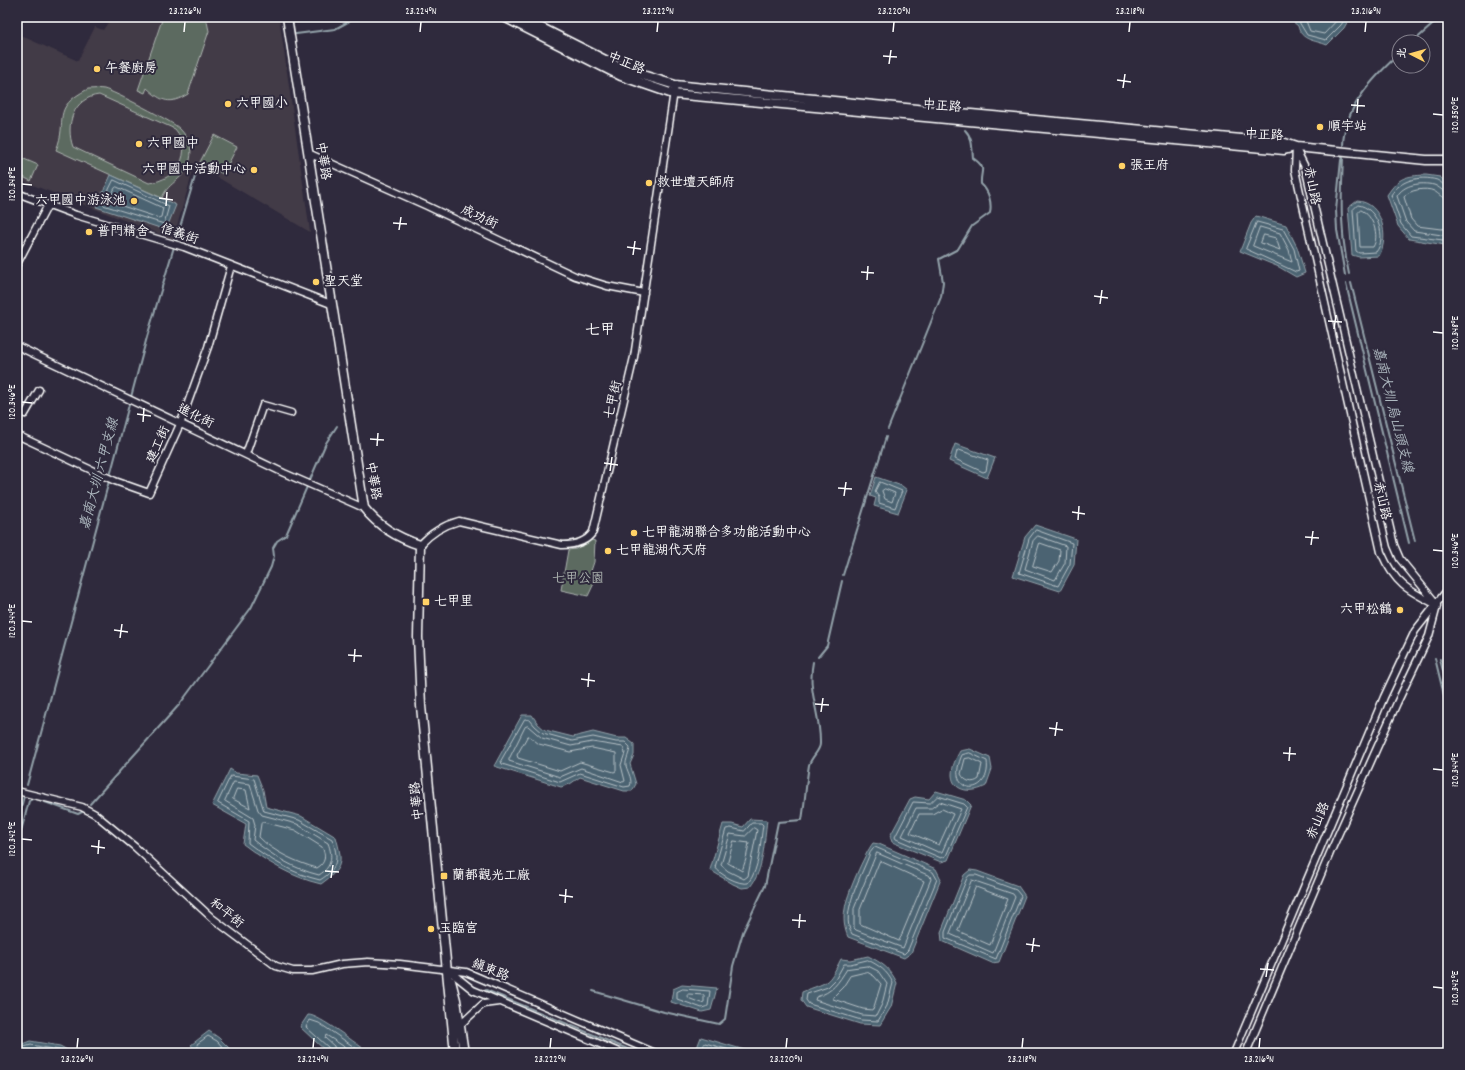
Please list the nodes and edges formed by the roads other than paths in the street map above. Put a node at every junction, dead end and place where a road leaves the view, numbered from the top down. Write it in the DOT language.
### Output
graph roads {
  1 [pos="287,17"];
  2 [pos="504,17"];
  3 [pos="520,17"];
  4 [pos="675,85"];
  5 [pos="673,94"];
  6 [pos="1296,147"];
  7 [pos="308,153"];
  8 [pos="1448,160"];
  9 [pos="17,193"];
  10 [pos="48,205"];
  11 [pos="17,264"];
  12 [pos="231,266"];
  13 [pos="644,293"];
  14 [pos="331,304"];
  15 [pos="17,346"];
  16 [pos="39,390"];
  17 [pos="17,410"];
  18 [pos="291,413"];
  19 [pos="181,422"];
  20 [pos="17,435"];
  21 [pos="246,454"];
  22 [pos="364,508"];
  23 [pos="420,546"];
  24 [pos="1448,589"];
  25 [pos="1437,605"];
  26 [pos="17,791"];
  27 [pos="448,970"];
  28 [pos="500,1002"];
  29 [pos="461,1024"];
  30 [pos="455,1053"];
  31 [pos="464,1053"];
  32 [pos="621,1053"];
  33 [pos="655,1053"];
  34 [pos="1234,1053"];
  35 [pos="1246,1053"];
  1 -- 7 [label="main road, 中華路"];
  2 -- 5 [label="main road, 中正路"];
  3 -- 4 [label="main road, 中正路"];
  4 -- 5 [label="street, 七甲街"];
  4 -- 6 [label="main road, 中正路"];
  5 -- 6 [label="main road, 中正路"];
  5 -- 13 [label="street, 七甲街"];
  6 -- 8 [label="main road"];
  6 -- 25 [label="street, 赤山路"];
  6 -- 25 [label="street, 赤山路"];
  7 -- 13 [label="street, 成功街"];
  7 -- 14 [label="main road, 中華路"];
  9 -- 10 [label="street, 信義街"];
  10 -- 11 [label="street"];
  10 -- 12 [label="street, 信義街"];
  12 -- 14 [label="street, 信義街"];
  12 -- 19 [label="street, 建工街"];
  13 -- 23 [label="street, 七甲街"];
  14 -- 22 [label="main road, 中華路"];
  15 -- 19 [label="street, 進化街"];
  16 -- 17 [label="street"];
  18 -- 21 [label="street"];
  19 -- 20 [label="street, 建工街"];
  19 -- 21 [label="street, 進化街"];
  21 -- 22 [label="street, 進化街"];
  22 -- 23 [label="main road, 中華路"];
  23 -- 27 [label="main road, 中華路"];
  24 -- 25 [label="street"];
  25 -- 34 [label="street, 赤山路"];
  25 -- 35 [label="street, 赤山路"];
  26 -- 27 [label="street, 和平街"];
  27 -- 28 [label="street, 鎮東路"];
  27 -- 29 [label="main road, 中華路"];
  27 -- 30 [label="main road, 中華路"];
  27 -- 33 [label="street, 鎮東路"];
  28 -- 29 [label="street"];
  28 -- 32 [label="street, 鎮東路"];
  29 -- 31 [label="main road, 中華路"];
}
